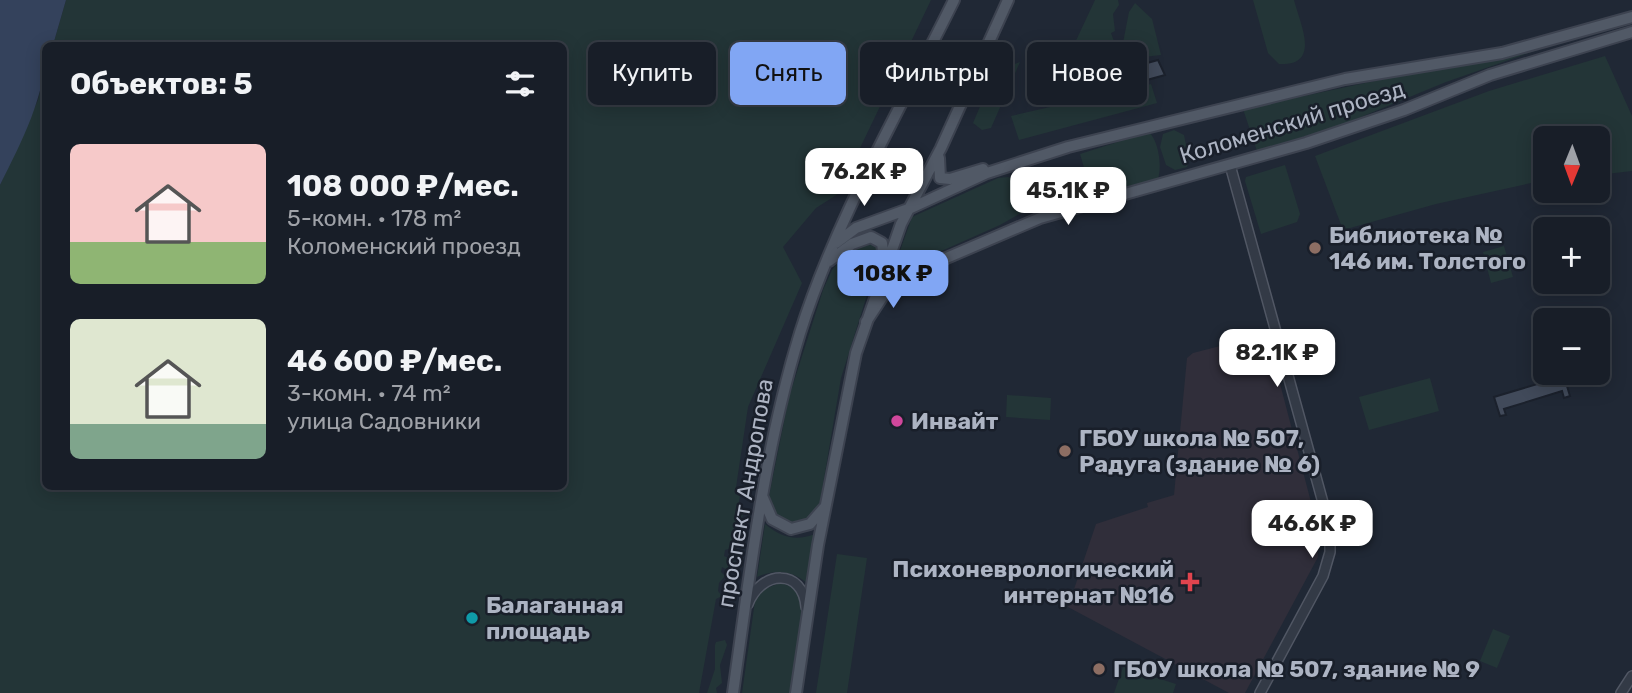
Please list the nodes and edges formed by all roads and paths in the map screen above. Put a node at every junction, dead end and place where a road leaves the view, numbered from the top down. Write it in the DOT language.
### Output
graph roads {
  1 [pos="954,0"];
  2 [pos="1008,0"];
  3 [pos="1632,17"];
  4 [pos="1632,32"];
  5 [pos="1541,43"];
  6 [pos="1545,58"];
  7 [pos="941,148"];
  8 [pos="1230,164"];
  9 [pos="1002,168"];
  10 [pos="911,208"];
  11 [pos="836,243"];
  12 [pos="827,264"];
  13 [pos="883,271"];
  14 [pos="866,322"];
  15 [pos="762,492"];
  16 [pos="827,503"];
  17 [pos="744,616"];
  18 [pos="807,619"];
  19 [pos="1632,676"];
  20 [pos="733,693"];
  21 [pos="796,693"];
  22 [pos="1260,693"];
  23 [pos="1621,693"];
  1 -- 11 [label="main road, проспект Андропова"];
  2 -- 7 [label="main road"];
  3 -- 5 [label="main road, Коломенский проезд"];
  4 -- 6 [label="main road, Коломенский проезд"];
  5 -- 6 [label="street"];
  5 -- 9 [label="main road, Коломенский проезд"];
  6 -- 8 [label="main road, Коломенский проезд"];
  7 -- 9 [label="main road"];
  7 -- 10 [label="main road"];
  8 -- 14 [label="main road, Коломенский проезд"];
  8 -- 22 [label="street"];
  9 -- 10 [label="main road, Коломенский проезд"];
  10 -- 11 [label="main road, Коломенский проезд"];
  10 -- 13 [label="main road"];
  11 -- 12 [label="main road, проспект Андропова"];
  12 -- 13 [label="main road"];
  12 -- 15 [label="main road, проспект Андропова"];
  13 -- 14 [label="main road"];
  14 -- 16 [label="main road"];
  15 -- 16 [label="main road"];
  15 -- 17 [label="main road, проспект Андропова"];
  16 -- 18 [label="main road"];
  17 -- 18 [label="street"];
  17 -- 20 [label="main road, проспект Андропова"];
  18 -- 21 [label="main road"];
  19 -- 23 [label="street"];
}
